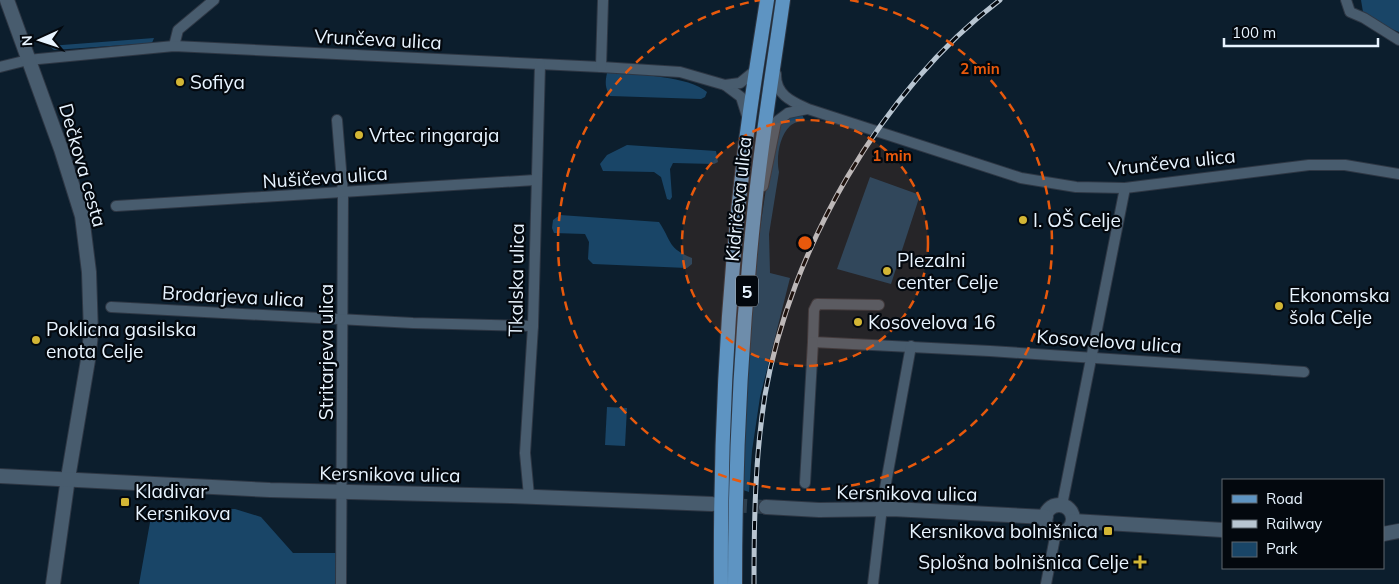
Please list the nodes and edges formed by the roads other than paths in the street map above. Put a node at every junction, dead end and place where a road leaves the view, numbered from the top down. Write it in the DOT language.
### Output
graph roads {
  1 [pos="7,0"];
  2 [pos="214,0"];
  3 [pos="603,0"];
  4 [pos="767,0"];
  5 [pos="783,0"];
  6 [pos="1346,0"];
  7 [pos="778,32"];
  8 [pos="1399,40"];
  9 [pos="174,46"];
  10 [pos="28,60"];
  11 [pos="540,64"];
  12 [pos="0,67"];
  13 [pos="601,67"];
  14 [pos="757,69"];
  15 [pos="725,85"];
  16 [pos="808,109"];
  17 [pos="337,120"];
  18 [pos="748,133"];
  19 [pos="1399,174"];
  20 [pos="535,180"];
  21 [pos="1125,188"];
  22 [pos="343,194"];
  23 [pos="116,206"];
  24 [pos="754,213"];
  25 [pos="879,305"];
  26 [pos="111,307"];
  27 [pos="344,319"];
  28 [pos="532,326"];
  29 [pos="814,342"];
  30 [pos="911,346"];
  31 [pos="1091,358"];
  32 [pos="1304,372"];
  33 [pos="0,476"];
  34 [pos="68,478"];
  35 [pos="805,483"];
  36 [pos="343,493"];
  37 [pos="529,496"];
  38 [pos="712,504"];
  39 [pos="1062,506"];
  40 [pos="766,507"];
  41 [pos="882,509"];
  42 [pos="1046,517"];
  43 [pos="1073,521"];
  44 [pos="1222,530"];
  45 [pos="1399,531"];
  46 [pos="1056,532"];
  47 [pos="1384,534"];
  48 [pos="53,584"];
  49 [pos="341,584"];
  50 [pos="721,584"];
  51 [pos="735,584"];
  52 [pos="873,584"];
  53 [pos="1046,584"];
  1 -- 10 [label="street, Dečkova cesta"];
  2 -- 9 [label="street"];
  3 -- 13 [label="street"];
  4 -- 14 [label="main road, Kidričeva ulica / 5"];
  5 -- 7 [label="main road, Kidričeva ulica / 5"];
  6 -- 8 [label="street"];
  7 -- 16 [label="street, Vrunčeva ulica"];
  7 -- 24 [label="main road, Kidričeva ulica / 5"];
  9 -- 10 [label="street, Vrunčeva ulica"];
  9 -- 11 [label="street, Vrunčeva ulica"];
  10 -- 12 [label="street, Vrunčeva ulica"];
  10 -- 34 [label="street, Dečkova cesta"];
  11 -- 13 [label="street, Vrunčeva ulica"];
  11 -- 20 [label="street, Tkalska ulica"];
  13 -- 15 [label="street, Vrunčeva ulica"];
  14 -- 15 [label="street"];
  14 -- 18 [label="main road, Kidričeva ulica / 5"];
  15 -- 18 [label="street, Vrunčeva ulica"];
  16 -- 21 [label="street, Vrunčeva ulica"];
  16 -- 24 [label="street"];
  17 -- 22 [label="street, Stritarjeva ulica"];
  18 -- 50 [label="main road, Kidričeva ulica / 5"];
  19 -- 21 [label="street, Vrunčeva ulica"];
  20 -- 22 [label="street, Nušičeva ulica"];
  20 -- 28 [label="street, Tkalska ulica"];
  21 -- 31 [label="street"];
  22 -- 23 [label="street, Nušičeva ulica"];
  22 -- 27 [label="street, Stritarjeva ulica"];
  24 -- 51 [label="main road, Kidričeva ulica / 5"];
  25 -- 29 [label="street"];
  26 -- 27 [label="street, Brodarjeva ulica"];
  27 -- 28 [label="street, Brodarjeva ulica"];
  27 -- 36 [label="street, Stritarjeva ulica"];
  28 -- 37 [label="street, Tkalska ulica"];
  29 -- 30 [label="street, Kosovelova ulica"];
  29 -- 35 [label="street"];
  30 -- 31 [label="street, Kosovelova ulica"];
  30 -- 41 [label="street"];
  31 -- 32 [label="street, Kosovelova ulica"];
  31 -- 39 [label="street"];
  33 -- 34 [label="street, Kersnikova ulica"];
  34 -- 36 [label="street, Kersnikova ulica"];
  34 -- 48 [label="street, Dečkova cesta"];
  36 -- 37 [label="street, Kersnikova ulica"];
  36 -- 49 [label="street, Stritarjeva ulica"];
  37 -- 38 [label="street, Kersnikova ulica"];
  39 -- 42 [label="street"];
  39 -- 43 [label="street"];
  40 -- 41 [label="street, Kersnikova ulica"];
  41 -- 42 [label="street, Kersnikova ulica"];
  41 -- 52 [label="street"];
  42 -- 46 [label="street"];
  43 -- 44 [label="street"];
  43 -- 46 [label="street"];
  45 -- 47 [label="street"];
  46 -- 53 [label="street"];
}
